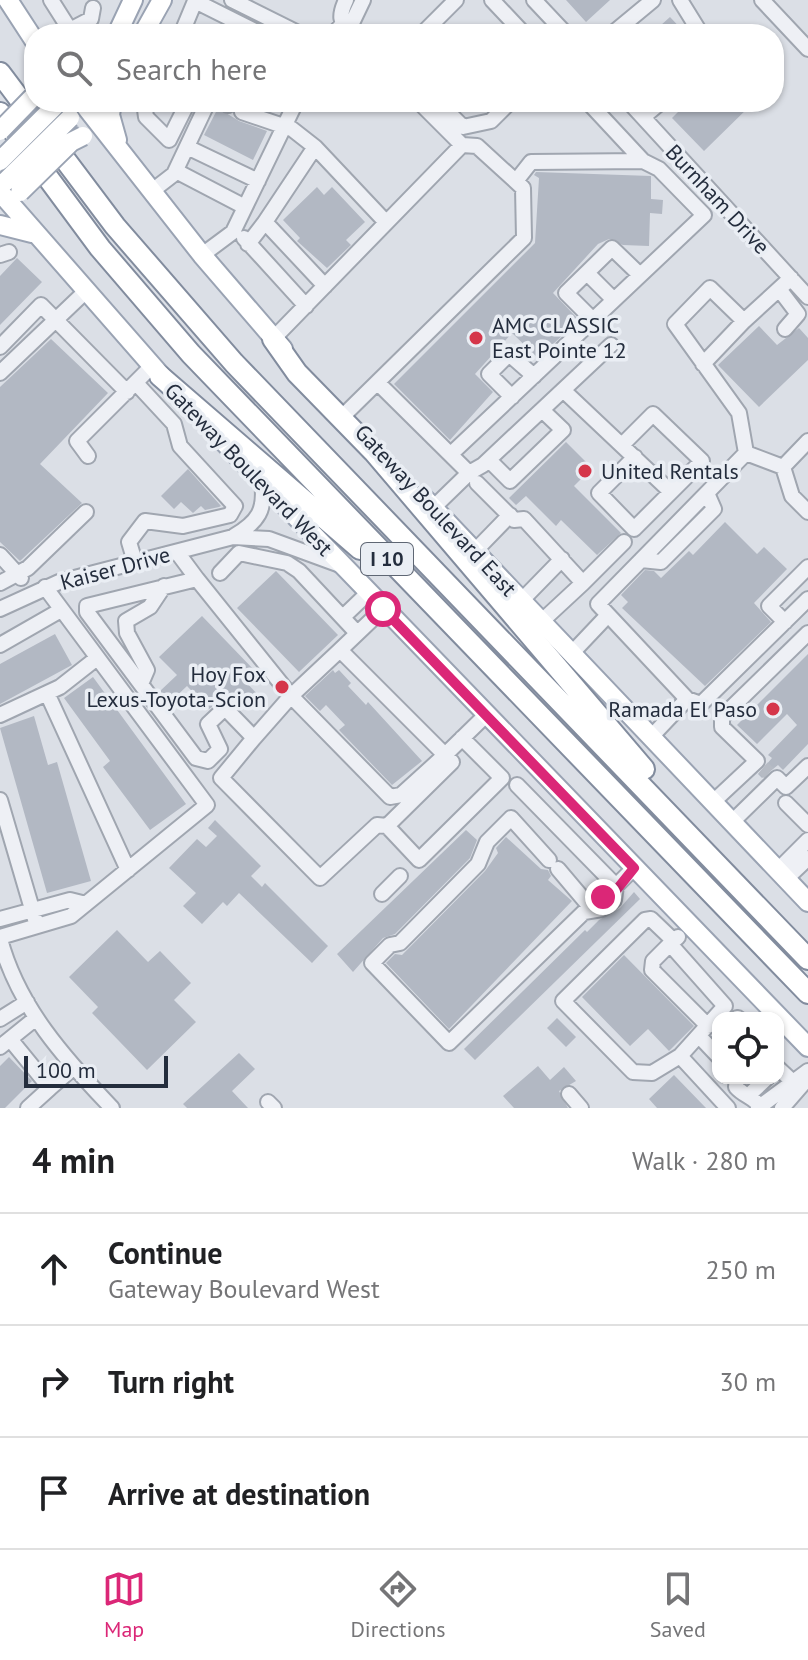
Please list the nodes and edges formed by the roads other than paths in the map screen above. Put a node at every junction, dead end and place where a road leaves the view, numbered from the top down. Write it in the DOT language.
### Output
graph roads {
  1 [pos="8,0"];
  2 [pos="51,0"];
  3 [pos="133,0"];
  4 [pos="162,0"];
  5 [pos="232,0"];
  6 [pos="346,0"];
  7 [pos="363,0"];
  8 [pos="456,0"];
  9 [pos="492,0"];
  10 [pos="534,0"];
  11 [pos="653,0"];
  12 [pos="680,0"];
  13 [pos="762,0"];
  14 [pos="92,3"];
  15 [pos="69,24"];
  16 [pos="83,24"];
  17 [pos="122,24"];
  18 [pos="151,24"];
  19 [pos="185,24"];
  20 [pos="241,24"];
  21 [pos="280,24"];
  22 [pos="341,24"];
  23 [pos="351,24"];
  24 [pos="432,24"];
  25 [pos="515,24"];
  26 [pos="557,24"];
  27 [pos="624,24"];
  28 [pos="695,24"];
  29 [pos="24,25"];
  30 [pos="808,49"];
  31 [pos="0,73"];
  32 [pos="24,105"];
  33 [pos="24,106"];
  34 [pos="29,112"];
  35 [pos="49,112"];
  36 [pos="76,112"];
  37 [pos="86,112"];
  38 [pos="110,112"];
  39 [pos="145,112"];
  40 [pos="183,112"];
  41 [pos="203,112"];
  42 [pos="255,112"];
  43 [pos="290,112"];
  44 [pos="429,112"];
  45 [pos="448,112"];
  46 [pos="500,112"];
  47 [pos="597,112"];
  48 [pos="638,112"];
  49 [pos="649,112"];
  50 [pos="0,113"];
  51 [pos="643,117"];
  52 [pos="284,126"];
  53 [pos="0,131"];
  54 [pos="462,145"];
  55 [pos="187,147"];
  56 [pos="315,147"];
  57 [pos="120,150"];
  58 [pos="0,161"];
  59 [pos="643,161"];
  60 [pos="176,171"];
  61 [pos="258,181"];
  62 [pos="516,181"];
  63 [pos="6,188"];
  64 [pos="152,191"];
  65 [pos="245,207"];
  66 [pos="381,217"];
  67 [pos="265,222"];
  68 [pos="0,225"];
  69 [pos="233,232"];
  70 [pos="35,234"];
  71 [pos="248,244"];
  72 [pos="202,255"];
  73 [pos="587,273"];
  74 [pos="640,275"];
  75 [pos="791,278"];
  76 [pos="325,286"];
  77 [pos="779,289"];
  78 [pos="85,292"];
  79 [pos="808,297"];
  80 [pos="614,300"];
  81 [pos="306,306"];
  82 [pos="56,320"];
  83 [pos="593,320"];
  84 [pos="744,321"];
  85 [pos="785,329"];
  86 [pos="273,339"];
  87 [pos="611,345"];
  88 [pos="0,347"];
  89 [pos="703,364"];
  90 [pos="2,369"];
  91 [pos="156,372"];
  92 [pos="534,376"];
  93 [pos="379,384"];
  94 [pos="132,388"];
  95 [pos="563,390"];
  96 [pos="512,397"];
  97 [pos="542,410"];
  98 [pos="345,414"];
  99 [pos="808,441"];
  100 [pos="622,445"];
  101 [pos="746,453"];
  102 [pos="451,454"];
  103 [pos="88,456"];
  104 [pos="635,457"];
  105 [pos="489,460"];
  106 [pos="783,467"];
  107 [pos="473,478"];
  108 [pos="262,482"];
  109 [pos="671,492"];
  110 [pos="434,507"];
  111 [pos="86,512"];
  112 [pos="808,512"];
  113 [pos="510,515"];
  114 [pos="232,537"];
  115 [pos="624,542"];
  116 [pos="475,551"];
  117 [pos="177,552"];
  118 [pos="239,553"];
  119 [pos="0,555"];
  120 [pos="562,559"];
  121 [pos="135,562"];
  122 [pos="340,565"];
  123 [pos="808,567"];
  124 [pos="19,573"];
  125 [pos="220,573"];
  126 [pos="197,579"];
  127 [pos="0,583"];
  128 [pos="583,583"];
  129 [pos="164,586"];
  130 [pos="45,587"];
  131 [pos="368,593"];
  132 [pos="30,594"];
  133 [pos="808,599"];
  134 [pos="522,600"];
  135 [pos="0,609"];
  136 [pos="383,609"];
  137 [pos="61,610"];
  138 [pos="608,615"];
  139 [pos="343,617"];
  140 [pos="542,621"];
  141 [pos="785,622"];
  142 [pos="357,633"];
  143 [pos="808,633"];
  144 [pos="0,645"];
  145 [pos="340,650"];
  146 [pos="572,653"];
  147 [pos="97,658"];
  148 [pos="141,684"];
  149 [pos="47,693"];
  150 [pos="291,696"];
  151 [pos="687,699"];
  152 [pos="0,715"];
  153 [pos="486,715"];
  154 [pos="540,718"];
  155 [pos="651,737"];
  156 [pos="254,738"];
  157 [pos="462,738"];
  158 [pos="445,755"];
  159 [pos="808,766"];
  160 [pos="767,770"];
  161 [pos="517,785"];
  162 [pos="0,800"];
  163 [pos="713,802"];
  164 [pos="786,803"];
  165 [pos="577,809"];
  166 [pos="732,822"];
  167 [pos="808,825"];
  168 [pos="387,826"];
  169 [pos="559,828"];
  170 [pos="808,840"];
  171 [pos="808,858"];
  172 [pos="549,860"];
  173 [pos="634,868"];
  174 [pos="128,870"];
  175 [pos="723,870"];
  176 [pos="782,874"];
  177 [pos="400,876"];
  178 [pos="615,890"];
  179 [pos="382,894"];
  180 [pos="808,902"];
  181 [pos="86,904"];
  182 [pos="593,908"];
  183 [pos="32,910"];
  184 [pos="0,919"];
  185 [pos="37,926"];
  186 [pos="691,926"];
  187 [pos="0,938"];
  188 [pos="672,942"];
  189 [pos="808,959"];
  190 [pos="9,975"];
  191 [pos="0,987"];
  192 [pos="804,988"];
  193 [pos="27,1002"];
  194 [pos="769,1012"];
  195 [pos="36,1018"];
  196 [pos="0,1019"];
  197 [pos="784,1029"];
  198 [pos="808,1030"];
  199 [pos="708,1034"];
  200 [pos="5,1043"];
  201 [pos="808,1047"];
  202 [pos="680,1056"];
  203 [pos="73,1068"];
  204 [pos="808,1071"];
  205 [pos="784,1074"];
  206 [pos="808,1077"];
  207 [pos="793,1082"];
  208 [pos="735,1084"];
  209 [pos="764,1084"];
  210 [pos="50,1088"];
  211 [pos="569,1094"];
  212 [pos="756,1103"];
  213 [pos="28,1108"];
  214 [pos="112,1108"];
  215 [pos="581,1108"];
  216 [pos="728,1108"];
  217 [pos="782,1108"];
  1 -- 29 [label="main road"];
  2 -- 15 [label="street"];
  3 -- 17 [label="main road"];
  4 -- 18 [label="main road"];
  5 -- 21 [label="street"];
  6 -- 22 [label="street"];
  7 -- 23 [label="street"];
  8 -- 24 [label="street"];
  9 -- 25 [label="street"];
  10 -- 26 [label="street"];
  11 -- 27 [label="street"];
  12 -- 28 [label="street"];
  13 -- 30 [label="street"];
  14 -- 16 [label="street"];
  19 -- 20 [label="street"];
  31 -- 32 [label="highway, I 10"];
  33 -- 53 [label="main road, bridge"];
  34 -- 175 [label="highway, I 10"];
  35 -- 58 [label="main road, bridge"];
  36 -- 63 [label="main road, bridge"];
  37 -- 57 [label="main road, Gateway Boulevard East"];
  38 -- 57 [label="main road"];
  39 -- 40 [label="street"];
  41 -- 55 [label="street"];
  42 -- 52 [label="street"];
  43 -- 52 [label="street"];
  44 -- 54 [label="street"];
  45 -- 46 [label="street"];
  47 -- 59 [label="street"];
  48 -- 51 [label="street, Burnham Drive"];
  49 -- 51 [label="street"];
  50 -- 154 [label="highway, I 10"];
  51 -- 75 [label="street, Burnham Drive"];
  52 -- 56 [label="street"];
  52 -- 61 [label="street"];
  54 -- 62 [label="street"];
  54 -- 76 [label="street"];
  55 -- 60 [label="street"];
  55 -- 61 [label="street"];
  56 -- 66 [label="street"];
  56 -- 67 [label="street"];
  57 -- 63 [label="main road, bridge"];
  57 -- 64 [label="main road, Gateway Boulevard East"];
  59 -- 62 [label="street"];
  59 -- 74 [label="street"];
  60 -- 64 [label="street"];
  60 -- 65 [label="street"];
  61 -- 65 [label="street"];
  62 -- 93 [label="street"];
  63 -- 70 [label="main road, Gateway Boulevard West"];
  64 -- 72 [label="main road, Gateway Boulevard East"];
  65 -- 69 [label="street"];
  67 -- 71 [label="street"];
  67 -- 76 [label="street"];
  68 -- 70 [label="main road"];
  69 -- 71 [label="street"];
  69 -- 72 [label="street"];
  70 -- 78 [label="main road, Gateway Boulevard West"];
  71 -- 81 [label="street"];
  72 -- 86 [label="main road, Gateway Boulevard East"];
  73 -- 74 [label="street"];
  73 -- 80 [label="street"];
  73 -- 83 [label="street"];
  74 -- 80 [label="street"];
  75 -- 77 [label="street"];
  75 -- 79 [label="street, Burnham Drive"];
  76 -- 81 [label="street"];
  77 -- 84 [label="street"];
  77 -- 85 [label="street"];
  78 -- 82 [label="street"];
  78 -- 91 [label="main road, Gateway Boulevard West"];
  80 -- 83 [label="street"];
  81 -- 86 [label="street"];
  82 -- 88 [label="street"];
  82 -- 90 [label="street"];
  82 -- 94 [label="street"];
  83 -- 92 [label="street"];
  84 -- 89 [label="street"];
  84 -- 89 [label="street"];
  86 -- 98 [label="main road, Gateway Boulevard East"];
  86 -- 175 [label="highway"];
  87 -- 95 [label="street"];
  89 -- 101 [label="street"];
  91 -- 94 [label="street"];
  91 -- 108 [label="main road, Gateway Boulevard West"];
  91 -- 154 [label="highway"];
  92 -- 96 [label="street"];
  92 -- 96 [label="street"];
  93 -- 98 [label="street"];
  93 -- 102 [label="street"];
  94 -- 103 [label="street"];
  94 -- 121 [label="street"];
  95 -- 97 [label="street"];
  95 -- 100 [label="street"];
  96 -- 102 [label="street"];
  97 -- 105 [label="street"];
  97 -- 105 [label="street"];
  98 -- 110 [label="main road, Gateway Boulevard East"];
  99 -- 106 [label="street"];
  100 -- 104 [label="street"];
  100 -- 109 [label="street"];
  101 -- 106 [label="street"];
  101 -- 138 [label="street"];
  102 -- 107 [label="street"];
  104 -- 109 [label="street"];
  104 -- 109 [label="street"];
  105 -- 107 [label="street"];
  106 -- 112 [label="street"];
  107 -- 110 [label="street"];
  107 -- 113 [label="street"];
  108 -- 114 [label="street, Kaiser Drive"];
  108 -- 122 [label="main road, Gateway Boulevard West"];
  110 -- 116 [label="main road, Gateway Boulevard East"];
  111 -- 124 [label="street"];
  113 -- 116 [label="street"];
  113 -- 120 [label="street"];
  114 -- 117 [label="street, Kaiser Drive"];
  114 -- 118 [label="street"];
  114 -- 122 [label="street, Kaiser Drive"];
  115 -- 128 [label="street"];
  116 -- 134 [label="main road, Gateway Boulevard East"];
  117 -- 121 [label="street, Kaiser Drive"];
  117 -- 126 [label="street"];
  118 -- 125 [label="street"];
  118 -- 139 [label="street"];
  119 -- 124 [label="street"];
  120 -- 128 [label="street"];
  120 -- 134 [label="street"];
  121 -- 130 [label="street, Kaiser Drive"];
  122 -- 131 [label="main road, Gateway Boulevard West"];
  123 -- 141 [label="street"];
  124 -- 127 [label="street"];
  124 -- 132 [label="street"];
  126 -- 129 [label="street"];
  126 -- 150 [label="street"];
  128 -- 140 [label="street"];
  129 -- 148 [label="street"];
  129 -- 148 [label="street"];
  130 -- 132 [label="street, Kaiser Drive"];
  130 -- 137 [label="street"];
  131 -- 136 [label="main road, Gateway Boulevard West"];
  131 -- 139 [label="street"];
  132 -- 135 [label="street, Kaiser Drive"];
  133 -- 141 [label="street"];
  134 -- 140 [label="main road, Gateway Boulevard East"];
  136 -- 142 [label="street"];
  136 -- 153 [label="main road, Gateway Boulevard West"];
  137 -- 144 [label="street"];
  137 -- 147 [label="street"];
  138 -- 146 [label="street"];
  138 -- 151 [label="street"];
  139 -- 142 [label="street"];
  140 -- 146 [label="main road, Gateway Boulevard East"];
  141 -- 151 [label="street"];
  142 -- 145 [label="street"];
  143 -- 160 [label="street"];
  145 -- 150 [label="street"];
  145 -- 158 [label="street"];
  146 -- 155 [label="main road, Gateway Boulevard East"];
  147 -- 149 [label="street"];
  147 -- 174 [label="street"];
  148 -- 156 [label="street"];
  149 -- 152 [label="street"];
  149 -- 174 [label="street"];
  150 -- 156 [label="street"];
  150 -- 158 [label="street"];
  151 -- 155 [label="street"];
  153 -- 157 [label="street"];
  153 -- 165 [label="main road, Gateway Boulevard West"];
  154 -- 192 [label="highway, I 10"];
  155 -- 163 [label="main road, Gateway Boulevard East"];
  156 -- 168 [label="street"];
  157 -- 158 [label="street"];
  157 -- 168 [label="street"];
  158 -- 168 [label="street"];
  159 -- 160 [label="street"];
  160 -- 163 [label="street"];
  160 -- 166 [label="street"];
  161 -- 169 [label="street"];
  162 -- 183 [label="street"];
  163 -- 166 [label="main road, Gateway Boulevard East"];
  164 -- 167 [label="street"];
  165 -- 169 [label="street"];
  165 -- 173 [label="main road, Gateway Boulevard West"];
  166 -- 176 [label="main road, Gateway Boulevard East"];
  169 -- 172 [label="street"];
  169 -- 178 [label="street"];
  170 -- 176 [label="street"];
  171 -- 176 [label="street"];
  172 -- 182 [label="street"];
  172 -- 182 [label="street"];
  173 -- 178 [label="street"];
  173 -- 186 [label="main road, Gateway Boulevard West"];
  174 -- 181 [label="street"];
  175 -- 189 [label="highway, I 10"];
  176 -- 180 [label="main road, Gateway Boulevard East"];
  177 -- 179 [label="street"];
  178 -- 182 [label="street"];
  181 -- 183 [label="street"];
  181 -- 185 [label="street"];
  183 -- 184 [label="street"];
  183 -- 185 [label="street"];
  185 -- 187 [label="street"];
  186 -- 188 [label="street"];
  186 -- 194 [label="main road, Gateway Boulevard West"];
  187 -- 190 [label="street"];
  188 -- 199 [label="street"];
  188 -- 199 [label="street"];
  188 -- 202 [label="street"];
  190 -- 191 [label="street"];
  190 -- 193 [label="street"];
  193 -- 195 [label="street"];
  193 -- 196 [label="street"];
  195 -- 200 [label="street"];
  195 -- 203 [label="street"];
  197 -- 198 [label="main road"];
  197 -- 201 [label="main road, Gateway Boulevard West"];
  199 -- 202 [label="street"];
  200 -- 210 [label="street"];
  202 -- 216 [label="street"];
  203 -- 210 [label="street"];
  203 -- 214 [label="street"];
  204 -- 207 [label="street"];
  205 -- 207 [label="street"];
  206 -- 217 [label="street"];
  207 -- 212 [label="street"];
  208 -- 212 [label="street"];
  209 -- 212 [label="street"];
  210 -- 213 [label="street"];
  211 -- 215 [label="street"];
}
